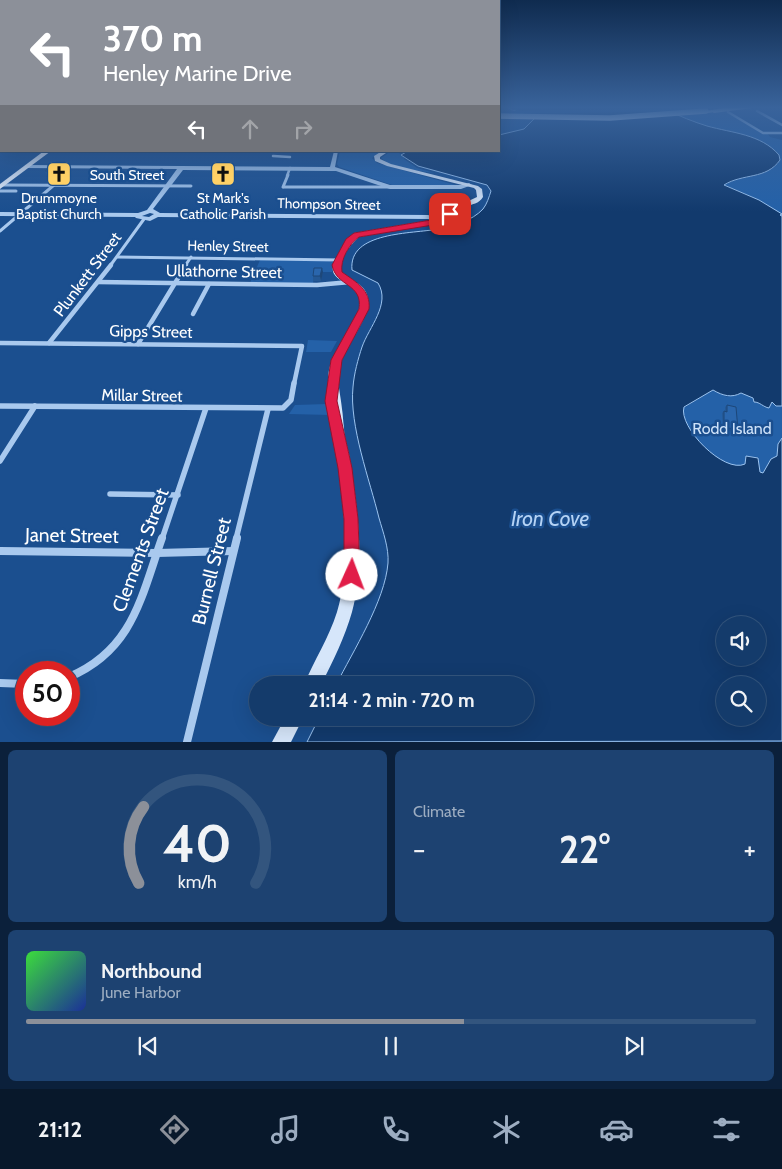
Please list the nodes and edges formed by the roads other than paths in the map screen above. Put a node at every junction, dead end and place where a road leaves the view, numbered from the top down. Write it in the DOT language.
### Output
graph roads {
  1 [pos="47,152"];
  2 [pos="336,152"];
  3 [pos="384,152"];
  4 [pos="273,156"];
  5 [pos="290,157"];
  6 [pos="27,166"];
  7 [pos="182,167"];
  8 [pos="290,168"];
  9 [pos="332,168"];
  10 [pos="54,185"];
  11 [pos="469,185"];
  12 [pos="168,186"];
  13 [pos="191,186"];
  14 [pos="390,187"];
  15 [pos="1,188"];
  16 [pos="16,191"];
  17 [pos="149,211"];
  18 [pos="0,214"];
  19 [pos="20,214"];
  20 [pos="157,215"];
  21 [pos="141,218"];
  22 [pos="441,220"];
  23 [pos="0,231"];
  24 [pos="117,257"];
  25 [pos="191,257"];
  26 [pos="339,260"];
  27 [pos="98,282"];
  28 [pos="350,282"];
  29 [pos="174,283"];
  30 [pos="209,284"];
  31 [pos="193,314"];
  32 [pos="0,343"];
  33 [pos="49,344"];
  34 [pos="138,344"];
  35 [pos="0,406"];
  36 [pos="35,406"];
  37 [pos="206,408"];
  38 [pos="283,408"];
  39 [pos="268,409"];
  40 [pos="0,461"];
  41 [pos="110,494"];
  42 [pos="178,495"];
  43 [pos="0,551"];
  44 [pos="233,551"];
  45 [pos="158,552"];
  46 [pos="80,672"];
  47 [pos="317,676"];
  48 [pos="0,683"];
  49 [pos="15,684"];
  50 [pos="290,726"];
  51 [pos="187,742"];
  52 [pos="281,742"];
  1 -- 6 [label="main road"];
  2 -- 9 [label="street"];
  3 -- 11 [label="main road"];
  4 -- 5 [label="street"];
  6 -- 7 [label="street"];
  6 -- 15 [label="main road"];
  7 -- 8 [label="street"];
  7 -- 12 [label="street"];
  8 -- 9 [label="street"];
  8 -- 14 [label="street"];
  9 -- 14 [label="street"];
  10 -- 12 [label="street, South Street"];
  10 -- 15 [label="street, South Street"];
  10 -- 19 [label="street"];
  11 -- 14 [label="street"];
  11 -- 22 [label="main road"];
  12 -- 13 [label="street, South Street"];
  12 -- 17 [label="street"];
  15 -- 16 [label="street"];
  17 -- 20 [label="street"];
  17 -- 21 [label="street"];
  18 -- 19 [label="street"];
  19 -- 21 [label="street"];
  19 -- 23 [label="street"];
  20 -- 21 [label="street"];
  20 -- 22 [label="street, Thompson Street"];
  21 -- 24 [label="street, Plunkett Street"];
  22 -- 26 [label="main road"];
  24 -- 25 [label="street, Henley Street"];
  24 -- 27 [label="street, Plunkett Street"];
  25 -- 26 [label="street, Henley Street"];
  25 -- 29 [label="street"];
  26 -- 28 [label="main road"];
  27 -- 29 [label="street, Ullathorne Street"];
  27 -- 33 [label="street, Plunkett Street"];
  28 -- 30 [label="street, Ullathorne Street"];
  28 -- 47 [label="main road"];
  29 -- 30 [label="street, Ullathorne Street"];
  29 -- 34 [label="street"];
  30 -- 31 [label="street"];
  32 -- 33 [label="street, Gipps Street"];
  33 -- 34 [label="street, Gipps Street"];
  34 -- 38 [label="street, Gipps Street"];
  35 -- 36 [label="street, Millar Street"];
  36 -- 37 [label="street, Millar Street"];
  36 -- 40 [label="street"];
  37 -- 39 [label="street, Millar Street"];
  37 -- 42 [label="street, Clements Street"];
  38 -- 39 [label="street, Millar Street"];
  39 -- 44 [label="street, Burnell Street"];
  41 -- 42 [label="street"];
  42 -- 45 [label="street, Clements Street"];
  43 -- 45 [label="street, Janet Street"];
  44 -- 45 [label="street, Janet Street"];
  44 -- 51 [label="street, Burnell Street"];
  45 -- 46 [label="street, Clements Street"];
  48 -- 49 [label="street"];
  50 -- 52 [label="main road"];
}
